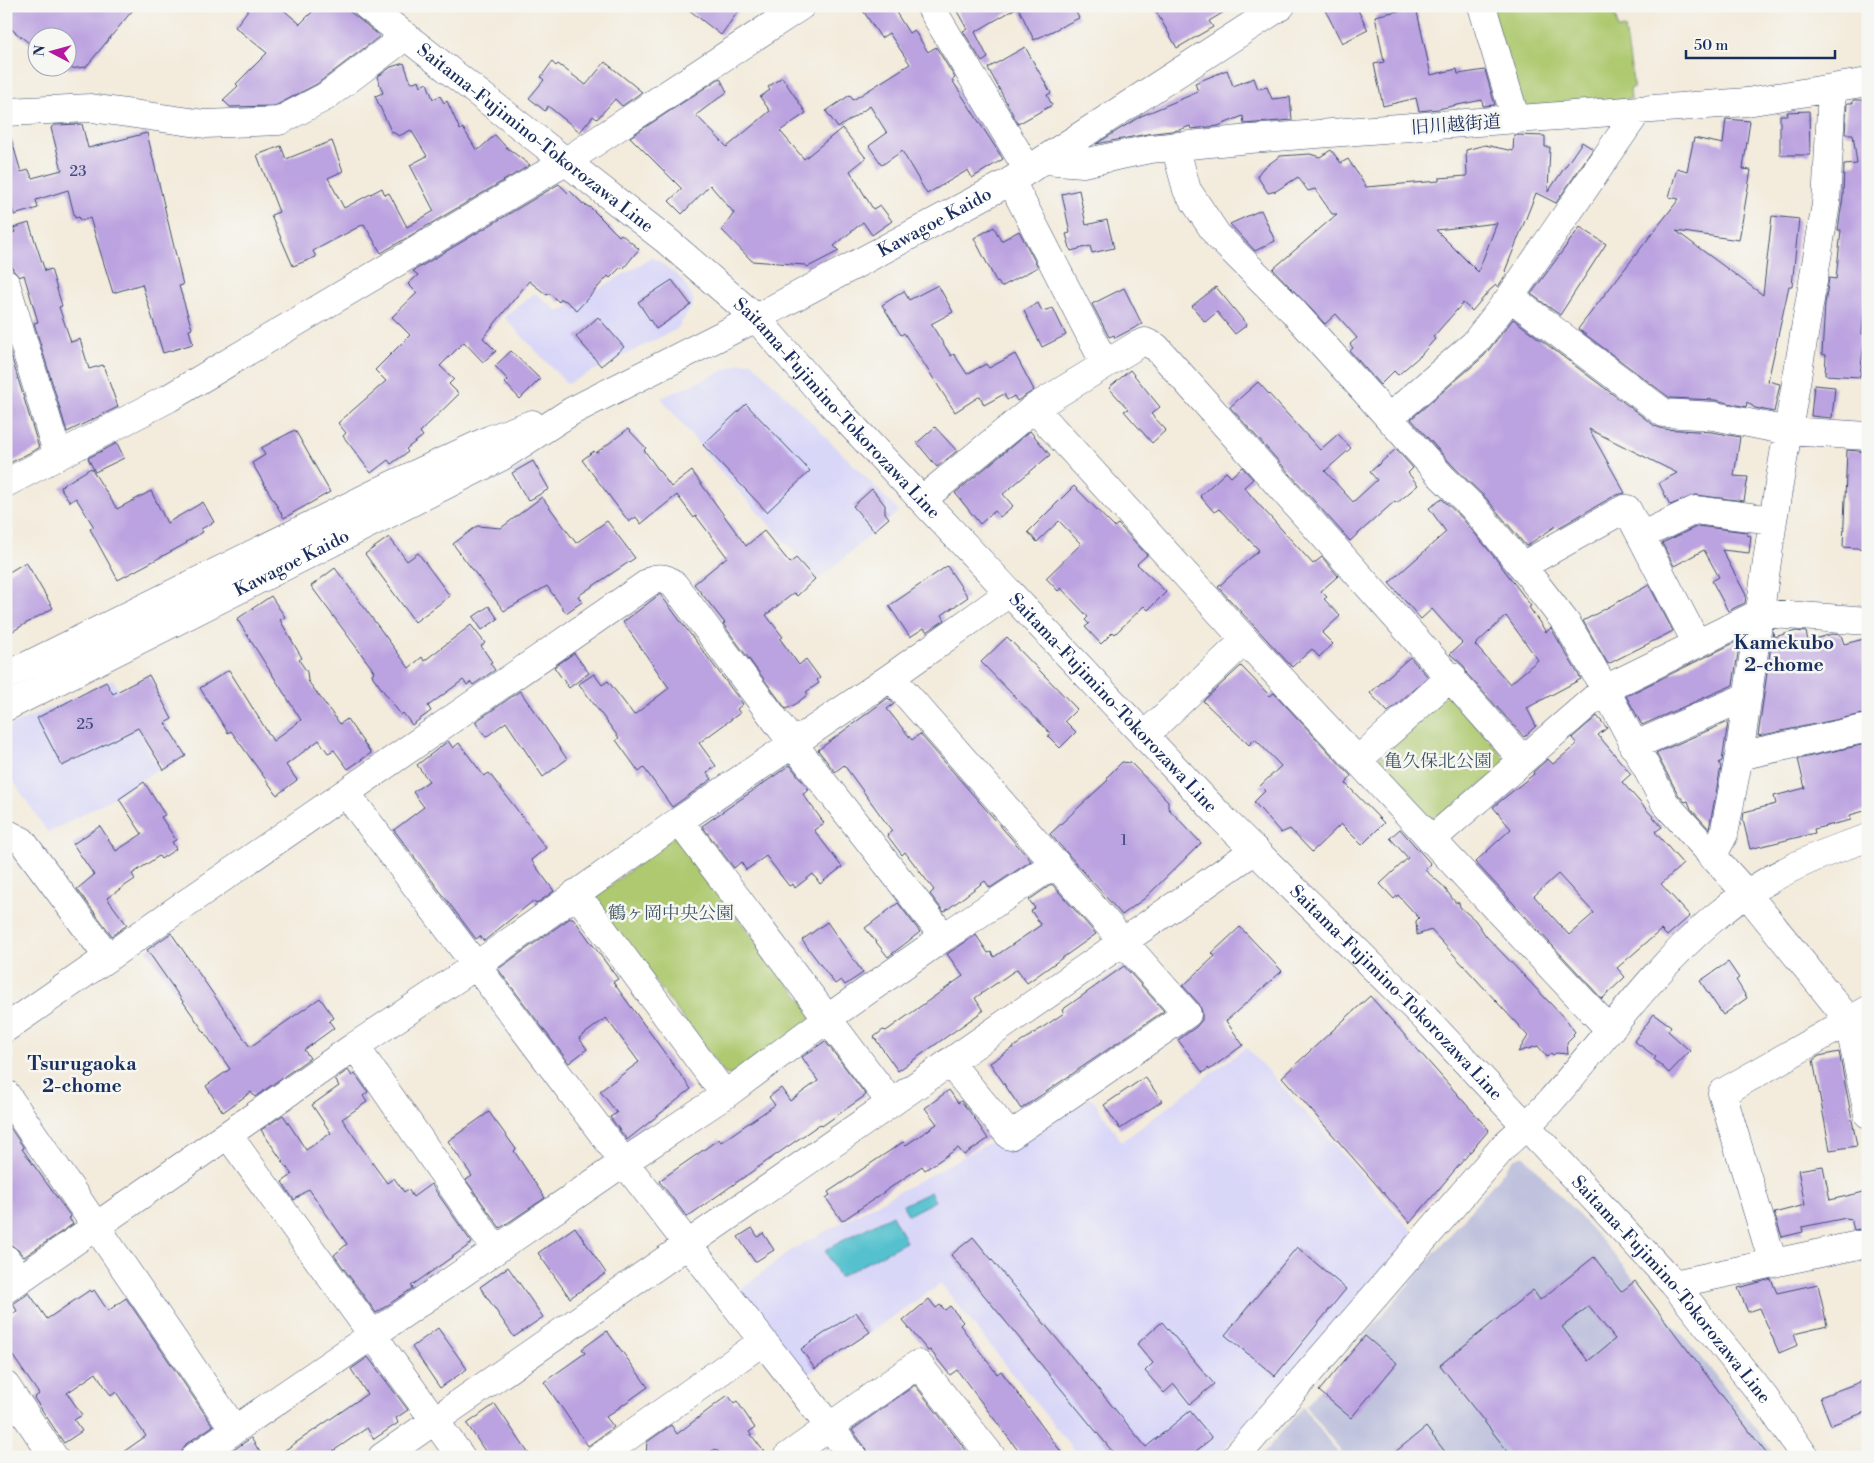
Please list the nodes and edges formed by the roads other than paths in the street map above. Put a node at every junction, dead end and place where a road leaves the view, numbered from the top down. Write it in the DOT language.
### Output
graph roads {
  1 [pos="367,6"];
  2 [pos="801,6"];
  3 [pos="930,6"];
  4 [pos="1282,6"];
  5 [pos="1482,6"];
  6 [pos="406,36"];
  7 [pos="1868,82"];
  8 [pos="1832,89"];
  9 [pos="6,112"];
  10 [pos="1637,112"];
  11 [pos="1516,120"];
  12 [pos="1176,146"];
  13 [pos="565,162"];
  14 [pos="1028,170"];
  15 [pos="6,284"];
  16 [pos="1510,297"];
  17 [pos="756,318"];
  18 [pos="1105,364"];
  19 [pos="1034,408"];
  20 [pos="572,411"];
  21 [pos="1390,417"];
  22 [pos="1788,431"];
  23 [pos="1868,436"];
  24 [pos="58,456"];
  25 [pos="6,483"];
  26 [pos="923,499"];
  27 [pos="1773,520"];
  28 [pos="1643,535"];
  29 [pos="1522,566"];
  30 [pos="1009,592"];
  31 [pos="1760,613"];
  32 [pos="1868,621"];
  33 [pos="1245,640"];
  34 [pos="1697,644"];
  35 [pos="6,676"];
  36 [pos="1452,676"];
  37 [pos="891,678"];
  38 [pos="1605,689"];
  39 [pos="1748,696"];
  40 [pos="6,707"];
  41 [pos="1868,728"];
  42 [pos="1144,736"];
  43 [pos="794,745"];
  44 [pos="1633,746"];
  45 [pos="1740,756"];
  46 [pos="1358,760"];
  47 [pos="1523,760"];
  48 [pos="346,793"];
  49 [pos="679,821"];
  50 [pos="6,833"];
  51 [pos="1868,838"];
  52 [pos="1431,840"];
  53 [pos="1255,850"];
  54 [pos="1712,857"];
  55 [pos="1056,863"];
  56 [pos="576,893"];
  57 [pos="1747,894"];
  58 [pos="944,937"];
  59 [pos="1124,942"];
  60 [pos="108,957"];
  61 [pos="477,965"];
  62 [pos="1858,1015"];
  63 [pos="828,1018"];
  64 [pos="6,1028"];
  65 [pos="1610,1030"];
  66 [pos="355,1046"];
  67 [pos="949,1062"];
  68 [pos="6,1094"];
  69 [pos="725,1095"];
  70 [pos="891,1103"];
  71 [pos="1868,1114"];
  72 [pos="1526,1124"];
  73 [pos="228,1135"];
  74 [pos="624,1162"];
  75 [pos="97,1225"];
  76 [pos="1868,1243"];
  77 [pos="688,1244"];
  78 [pos="496,1250"];
  79 [pos="1773,1263"];
  80 [pos="11,1276"];
  81 [pos="1674,1284"];
  82 [pos="373,1335"];
  83 [pos="762,1342"];
  84 [pos="6,1386"];
  85 [pos="434,1420"];
  86 [pos="828,1426"];
  87 [pos="234,1429"];
  88 [pos="54,1457"];
  89 [pos="195,1457"];
  90 [pos="382,1457"];
  91 [pos="461,1457"];
  92 [pos="599,1457"];
  93 [pos="787,1457"];
  94 [pos="852,1457"];
  95 [pos="992,1457"];
  96 [pos="1236,1457"];
  97 [pos="1804,1457"];
  1 -- 6 [label="main road, Saitama-Fujimino-Tokorozawa Line"];
  2 -- 13 [label="main road"];
  3 -- 14 [label="main road"];
  4 -- 14 [label="main road, Kawagoe Kaido"];
  5 -- 11 [label="main road"];
  6 -- 9 [label="main road"];
  6 -- 13 [label="main road, Saitama-Fujimino-Tokorozawa Line"];
  7 -- 8 [label="main road, 旧川越街道"];
  8 -- 10 [label="main road, 旧川越街道"];
  8 -- 22 [label="main road"];
  10 -- 11 [label="main road, 旧川越街道"];
  10 -- 16 [label="main road"];
  11 -- 12 [label="main road, 旧川越街道"];
  12 -- 14 [label="main road, 旧川越街道"];
  12 -- 21 [label="main road"];
  13 -- 17 [label="main road, Saitama-Fujimino-Tokorozawa Line"];
  13 -- 24 [label="main road"];
  14 -- 17 [label="main road, Kawagoe Kaido"];
  14 -- 18 [label="main road"];
  15 -- 24 [label="main road"];
  16 -- 21 [label="main road"];
  16 -- 22 [label="main road"];
  17 -- 20 [label="main road, Kawagoe Kaido"];
  17 -- 26 [label="main road, Saitama-Fujimino-Tokorozawa Line"];
  18 -- 19 [label="main road"];
  18 -- 36 [label="main road"];
  19 -- 26 [label="main road"];
  19 -- 33 [label="main road"];
  20 -- 35 [label="main road, Kawagoe Kaido"];
  20 -- 40 [label="main road, Kawagoe Kaido"];
  21 -- 29 [label="main road"];
  22 -- 23 [label="main road"];
  22 -- 27 [label="main road"];
  24 -- 25 [label="main road"];
  26 -- 30 [label="main road, Saitama-Fujimino-Tokorozawa Line"];
  27 -- 28 [label="main road"];
  27 -- 31 [label="main road"];
  28 -- 29 [label="main road"];
  28 -- 34 [label="main road"];
  29 -- 38 [label="main road"];
  30 -- 37 [label="main road"];
  30 -- 42 [label="main road, Saitama-Fujimino-Tokorozawa Line"];
  31 -- 32 [label="main road"];
  31 -- 34 [label="main road"];
  31 -- 39 [label="main road"];
  33 -- 42 [label="main road"];
  33 -- 46 [label="main road"];
  34 -- 38 [label="main road"];
  36 -- 46 [label="main road"];
  36 -- 47 [label="main road"];
  37 -- 43 [label="main road"];
  37 -- 55 [label="main road"];
  38 -- 44 [label="main road"];
  38 -- 47 [label="main road"];
  39 -- 44 [label="main road"];
  39 -- 45 [label="main road"];
  41 -- 45 [label="main road"];
  42 -- 53 [label="main road, Saitama-Fujimino-Tokorozawa Line"];
  43 -- 48 [label="main road"];
  43 -- 49 [label="main road"];
  43 -- 58 [label="main road"];
  44 -- 54 [label="main road"];
  45 -- 54 [label="main road"];
  46 -- 52 [label="main road"];
  47 -- 52 [label="main road"];
  48 -- 60 [label="main road"];
  48 -- 61 [label="main road"];
  49 -- 56 [label="main road"];
  49 -- 63 [label="main road"];
  50 -- 60 [label="main road"];
  51 -- 57 [label="main road"];
  52 -- 65 [label="main road"];
  53 -- 59 [label="main road"];
  53 -- 72 [label="main road, Saitama-Fujimino-Tokorozawa Line"];
  54 -- 57 [label="main road"];
  55 -- 58 [label="main road"];
  55 -- 59 [label="main road"];
  56 -- 61 [label="main road"];
  56 -- 69 [label="main road"];
  57 -- 62 [label="main road"];
  57 -- 65 [label="main road"];
  58 -- 63 [label="main road"];
  59 -- 67 [label="main road"];
  59 -- 67 [label="main road"];
  60 -- 64 [label="main road"];
  61 -- 66 [label="main road"];
  61 -- 74 [label="main road"];
  62 -- 71 [label="main road"];
  62 -- 79 [label="main road"];
  63 -- 69 [label="main road"];
  63 -- 70 [label="main road"];
  65 -- 72 [label="main road"];
  66 -- 73 [label="main road"];
  66 -- 78 [label="main road"];
  67 -- 70 [label="main road"];
  68 -- 75 [label="main road"];
  69 -- 74 [label="main road"];
  70 -- 77 [label="main road"];
  72 -- 81 [label="main road, Saitama-Fujimino-Tokorozawa Line"];
  72 -- 96 [label="main road"];
  73 -- 75 [label="main road"];
  73 -- 82 [label="main road"];
  74 -- 77 [label="main road"];
  74 -- 78 [label="main road"];
  75 -- 80 [label="main road"];
  75 -- 87 [label="main road"];
  76 -- 79 [label="main road"];
  77 -- 83 [label="main road"];
  77 -- 85 [label="main road"];
  78 -- 82 [label="main road"];
  79 -- 81 [label="main road"];
  81 -- 97 [label="main road, Saitama-Fujimino-Tokorozawa Line"];
  82 -- 85 [label="main road"];
  82 -- 87 [label="main road"];
  83 -- 86 [label="main road"];
  83 -- 92 [label="main road"];
  84 -- 88 [label="main road"];
  85 -- 90 [label="main road"];
  85 -- 91 [label="main road"];
  86 -- 93 [label="main road"];
  86 -- 94 [label="main road"];
  86 -- 95 [label="main road"];
  87 -- 89 [label="main road"];
}
